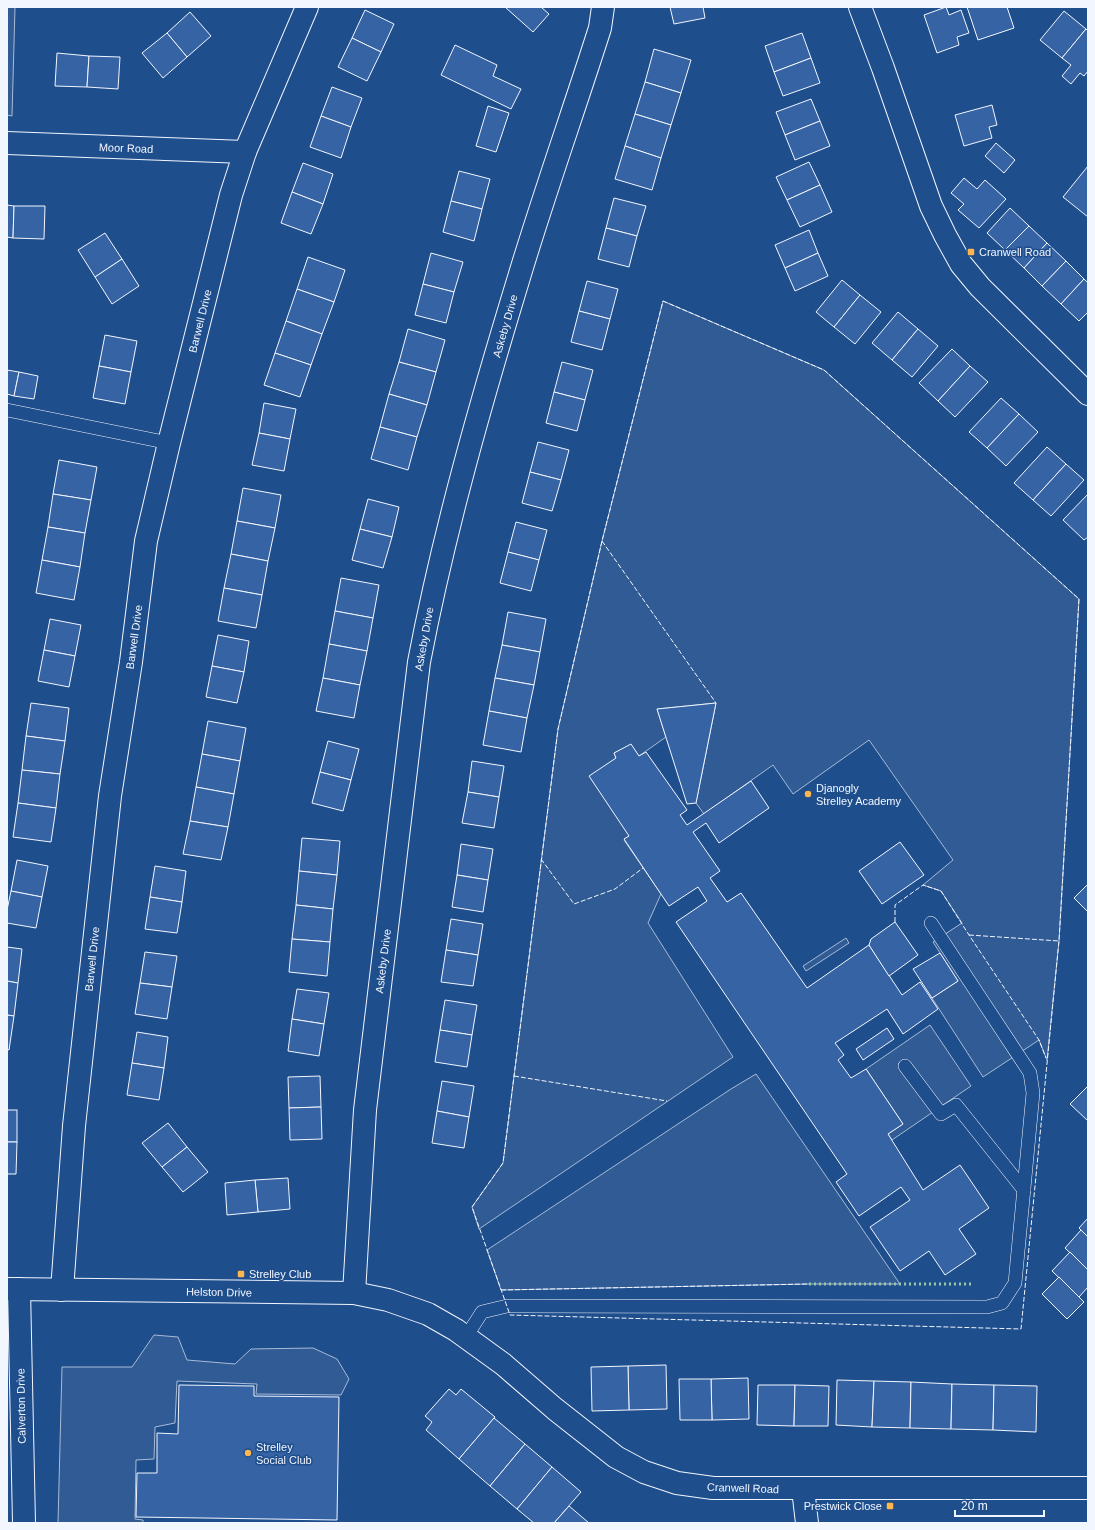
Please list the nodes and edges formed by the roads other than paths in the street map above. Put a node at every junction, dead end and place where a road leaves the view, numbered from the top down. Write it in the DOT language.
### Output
graph roads {
  1 [pos="308,7"];
  2 [pos="603,7"];
  3 [pos="860,7"];
  4 [pos="7,143"];
  5 [pos="244,152"];
  6 [pos="1088,394"];
  7 [pos="7,410"];
  8 [pos="169,443"];
  9 [pos="931,923"];
  10 [pos="905,1066"];
  11 [pos="1024,1190"];
  12 [pos="13,1289"];
  13 [pos="62,1290"];
  14 [pos="354,1293"];
  15 [pos="428,1314"];
  16 [pos="466,1337"];
  17 [pos="1088,1488"];
  18 [pos="803,1489"];
  19 [pos="24,1523"];
  20 [pos="807,1523"];
  1 -- 5 [label="street, Barwell Drive"];
  2 -- 14 [label="street, Askeby Drive"];
  3 -- 6 [label="street"];
  4 -- 5 [label="street, Moor Road"];
  5 -- 8 [label="street, Barwell Drive"];
  7 -- 8 [label="lane"];
  8 -- 13 [label="street, Barwell Drive"];
  9 -- 11 [label="lane"];
  10 -- 11 [label="lane"];
  11 -- 16 [label="lane"];
  12 -- 13 [label="street, Helston Drive"];
  12 -- 19 [label="street, Calverton Drive"];
  13 -- 14 [label="street, Helston Drive"];
  14 -- 15 [label="street, Helston Drive"];
  15 -- 16 [label="street, Cranwell Road"];
  16 -- 18 [label="street, Cranwell Road"];
  17 -- 18 [label="street, Cranwell Road"];
  18 -- 20 [label="street"];
}
